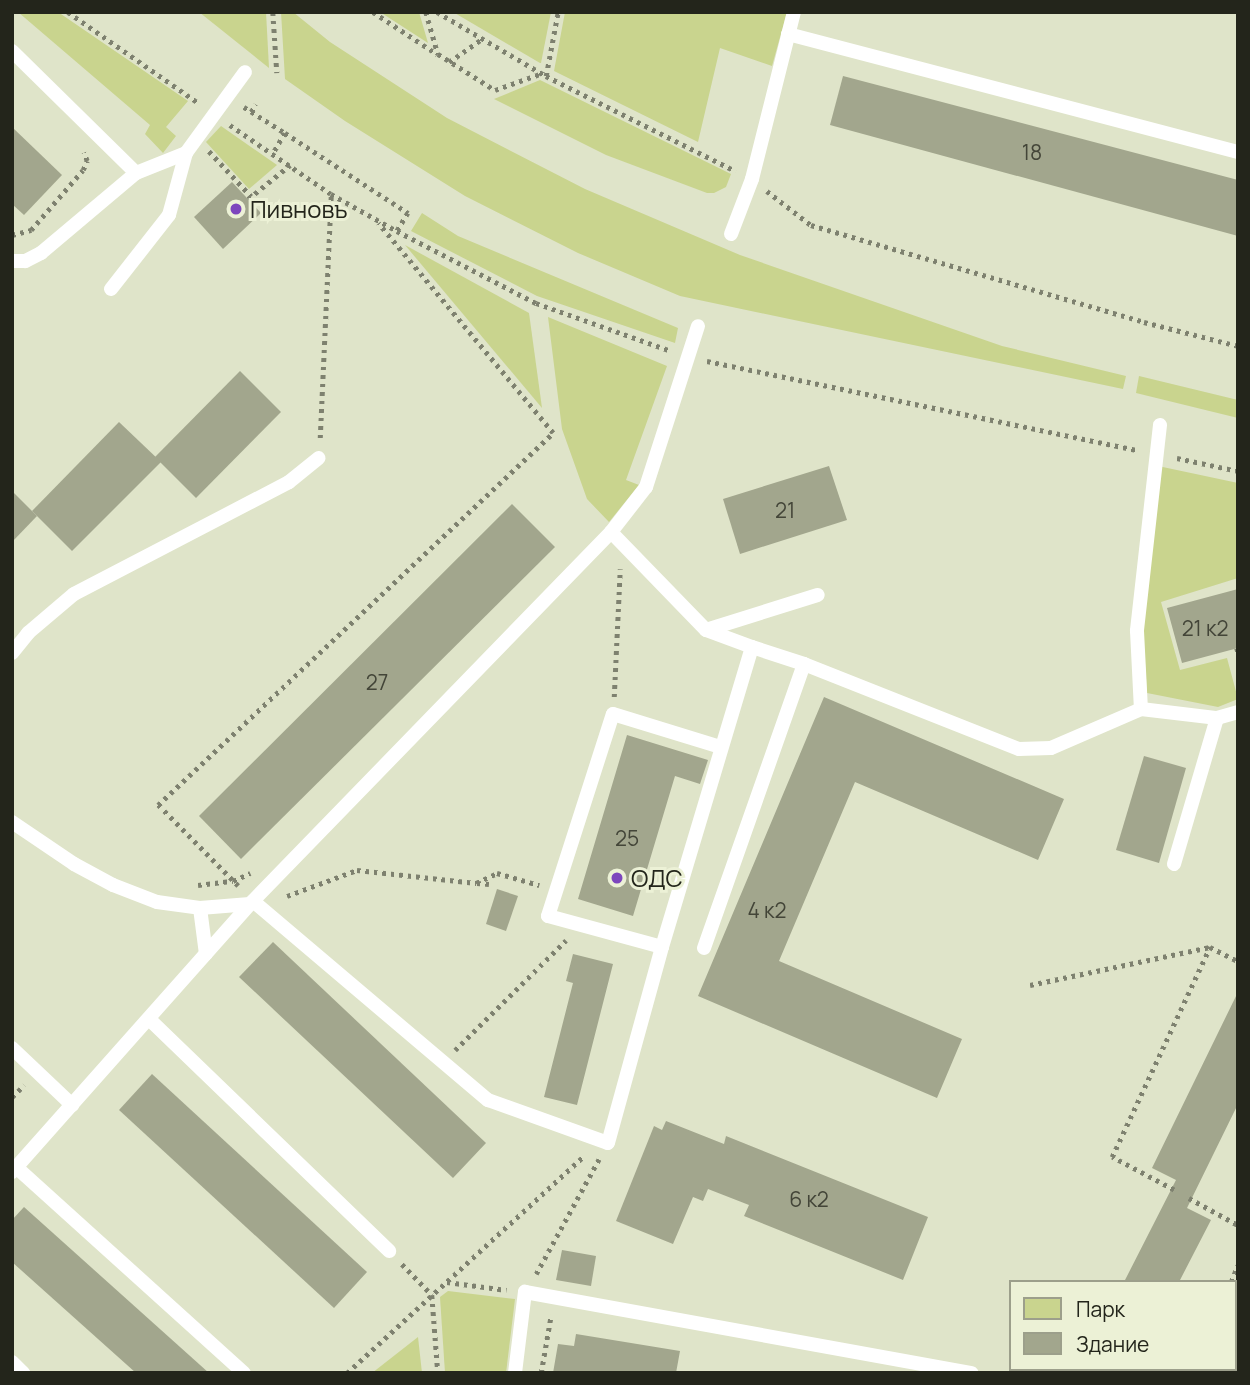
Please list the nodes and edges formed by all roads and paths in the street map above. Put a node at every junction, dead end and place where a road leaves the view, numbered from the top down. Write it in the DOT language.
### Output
graph roads {
  1 [pos="68,12"];
  2 [pos="273,12"];
  3 [pos="373,12"];
  4 [pos="426,12"];
  5 [pos="437,12"];
  6 [pos="558,12"];
  7 [pos="794,12"];
  8 [pos="788,34"];
  9 [pos="482,39"];
  10 [pos="12,51"];
  11 [pos="438,54"];
  12 [pos="449,62"];
  13 [pos="245,72"];
  14 [pos="277,73"];
  15 [pos="544,75"];
  16 [pos="256,104"];
  17 [pos="216,115"];
  18 [pos="285,133"];
  19 [pos="198,139"];
  20 [pos="81,146"];
  21 [pos="1238,152"];
  22 [pos="186,153"];
  23 [pos="273,154"];
  24 [pos="290,165"];
  25 [pos="136,173"];
  26 [pos="752,179"];
  27 [pos="331,194"];
  28 [pos="375,219"];
  29 [pos="397,231"];
  30 [pos="731,234"];
  31 [pos="12,235"];
  32 [pos="12,261"];
  33 [pos="111,289"];
  34 [pos="698,326"];
  35 [pos="1238,346"];
  36 [pos="689,357"];
  37 [pos="1160,425"];
  38 [pos="1155,453"];
  39 [pos="318,458"];
  40 [pos="1238,471"];
  41 [pos="611,533"];
  42 [pos="622,544"];
  43 [pos="818,595"];
  44 [pos="706,631"];
  45 [pos="752,647"];
  46 [pos="12,653"];
  47 [pos="804,664"];
  48 [pos="1141,709"];
  49 [pos="1238,712"];
  50 [pos="613,714"];
  51 [pos="1217,718"];
  52 [pos="720,747"];
  53 [pos="12,822"];
  54 [pos="1174,864"];
  55 [pos="260,869"];
  56 [pos="233,881"];
  57 [pos="476,883"];
  58 [pos="489,884"];
  59 [pos="185,886"];
  60 [pos="556,890"];
  61 [pos="254,904"];
  62 [pos="200,908"];
  63 [pos="582,925"];
  64 [pos="662,947"];
  65 [pos="1210,947"];
  66 [pos="704,948"];
  67 [pos="206,954"];
  68 [pos="1238,961"];
  69 [pos="1030,985"];
  70 [pos="149,1019"];
  71 [pos="12,1048"];
  72 [pos="443,1062"];
  73 [pos="72,1105"];
  74 [pos="604,1142"];
  75 [pos="14,1169"];
  76 [pos="1174,1190"];
  77 [pos="1189,1198"];
  78 [pos="1238,1225"];
  79 [pos="389,1251"];
  80 [pos="447,1282"];
  81 [pos="526,1292"];
  82 [pos="432,1295"];
  83 [pos="12,1362"];
  84 [pos="23,1373"];
  85 [pos="244,1373"];
  86 [pos="347,1373"];
  87 [pos="438,1373"];
  88 [pos="515,1373"];
  89 [pos="972,1373"];
  1 -- 17 [label="path"];
  2 -- 14 [label="path"];
  3 -- 11 [label="path"];
  4 -- 11 [label="path"];
  5 -- 9 [label="path"];
  6 -- 15 [label="path"];
  7 -- 8 [label="lane"];
  8 -- 21 [label="lane"];
  8 -- 26 [label="lane"];
  9 -- 12 [label="path"];
  9 -- 15 [label="path"];
  10 -- 25 [label="lane"];
  11 -- 12 [label="path"];
  12 -- 15 [label="path"];
  13 -- 17 [label="lane"];
  15 -- 26 [label="path"];
  16 -- 18 [label="path"];
  17 -- 19 [label="lane"];
  17 -- 23 [label="path"];
  18 -- 23 [label="path"];
  18 -- 29 [label="path"];
  19 -- 22 [label="lane"];
  19 -- 24 [label="path"];
  20 -- 31 [label="path"];
  22 -- 25 [label="lane"];
  22 -- 33 [label="lane"];
  23 -- 24 [label="path"];
  24 -- 27 [label="path"];
  25 -- 32 [label="lane"];
  26 -- 30 [label="lane"];
  26 -- 35 [label="path"];
  27 -- 28 [label="path"];
  27 -- 39 [label="path"];
  28 -- 29 [label="path"];
  28 -- 56 [label="path"];
  29 -- 36 [label="path"];
  34 -- 36 [label="lane"];
  36 -- 38 [label="path"];
  36 -- 41 [label="lane"];
  37 -- 38 [label="lane"];
  38 -- 40 [label="path"];
  38 -- 48 [label="lane"];
  39 -- 46 [label="lane"];
  41 -- 42 [label="lane"];
  41 -- 61 [label="lane"];
  42 -- 44 [label="lane"];
  42 -- 50 [label="path"];
  43 -- 44 [label="lane"];
  44 -- 45 [label="lane"];
  45 -- 47 [label="lane"];
  45 -- 52 [label="lane"];
  47 -- 48 [label="lane"];
  47 -- 66 [label="lane"];
  48 -- 51 [label="lane"];
  49 -- 51 [label="lane"];
  50 -- 52 [label="lane"];
  50 -- 60 [label="lane"];
  51 -- 54 [label="lane"];
  52 -- 64 [label="lane"];
  53 -- 62 [label="lane"];
  55 -- 56 [label="path"];
  56 -- 59 [label="path"];
  56 -- 61 [label="path"];
  57 -- 58 [label="path"];
  57 -- 60 [label="path"];
  57 -- 61 [label="path"];
  60 -- 63 [label="lane"];
  61 -- 62 [label="lane"];
  61 -- 67 [label="lane"];
  61 -- 72 [label="lane"];
  62 -- 67 [label="lane"];
  63 -- 64 [label="lane"];
  63 -- 72 [label="path"];
  64 -- 74 [label="lane"];
  65 -- 68 [label="path"];
  65 -- 69 [label="path"];
  65 -- 76 [label="path"];
  67 -- 70 [label="lane"];
  70 -- 73 [label="lane"];
  70 -- 79 [label="lane"];
  71 -- 73 [label="lane"];
  72 -- 74 [label="lane"];
  73 -- 75 [label="lane"];
  74 -- 80 [label="path"];
  74 -- 81 [label="path"];
  75 -- 85 [label="lane"];
  77 -- 78 [label="path"];
  79 -- 82 [label="path"];
  80 -- 81 [label="path"];
  80 -- 82 [label="path"];
  81 -- 88 [label="lane"];
  81 -- 89 [label="lane"];
  82 -- 86 [label="path"];
  82 -- 87 [label="path"];
  83 -- 84 [label="lane"];
}
